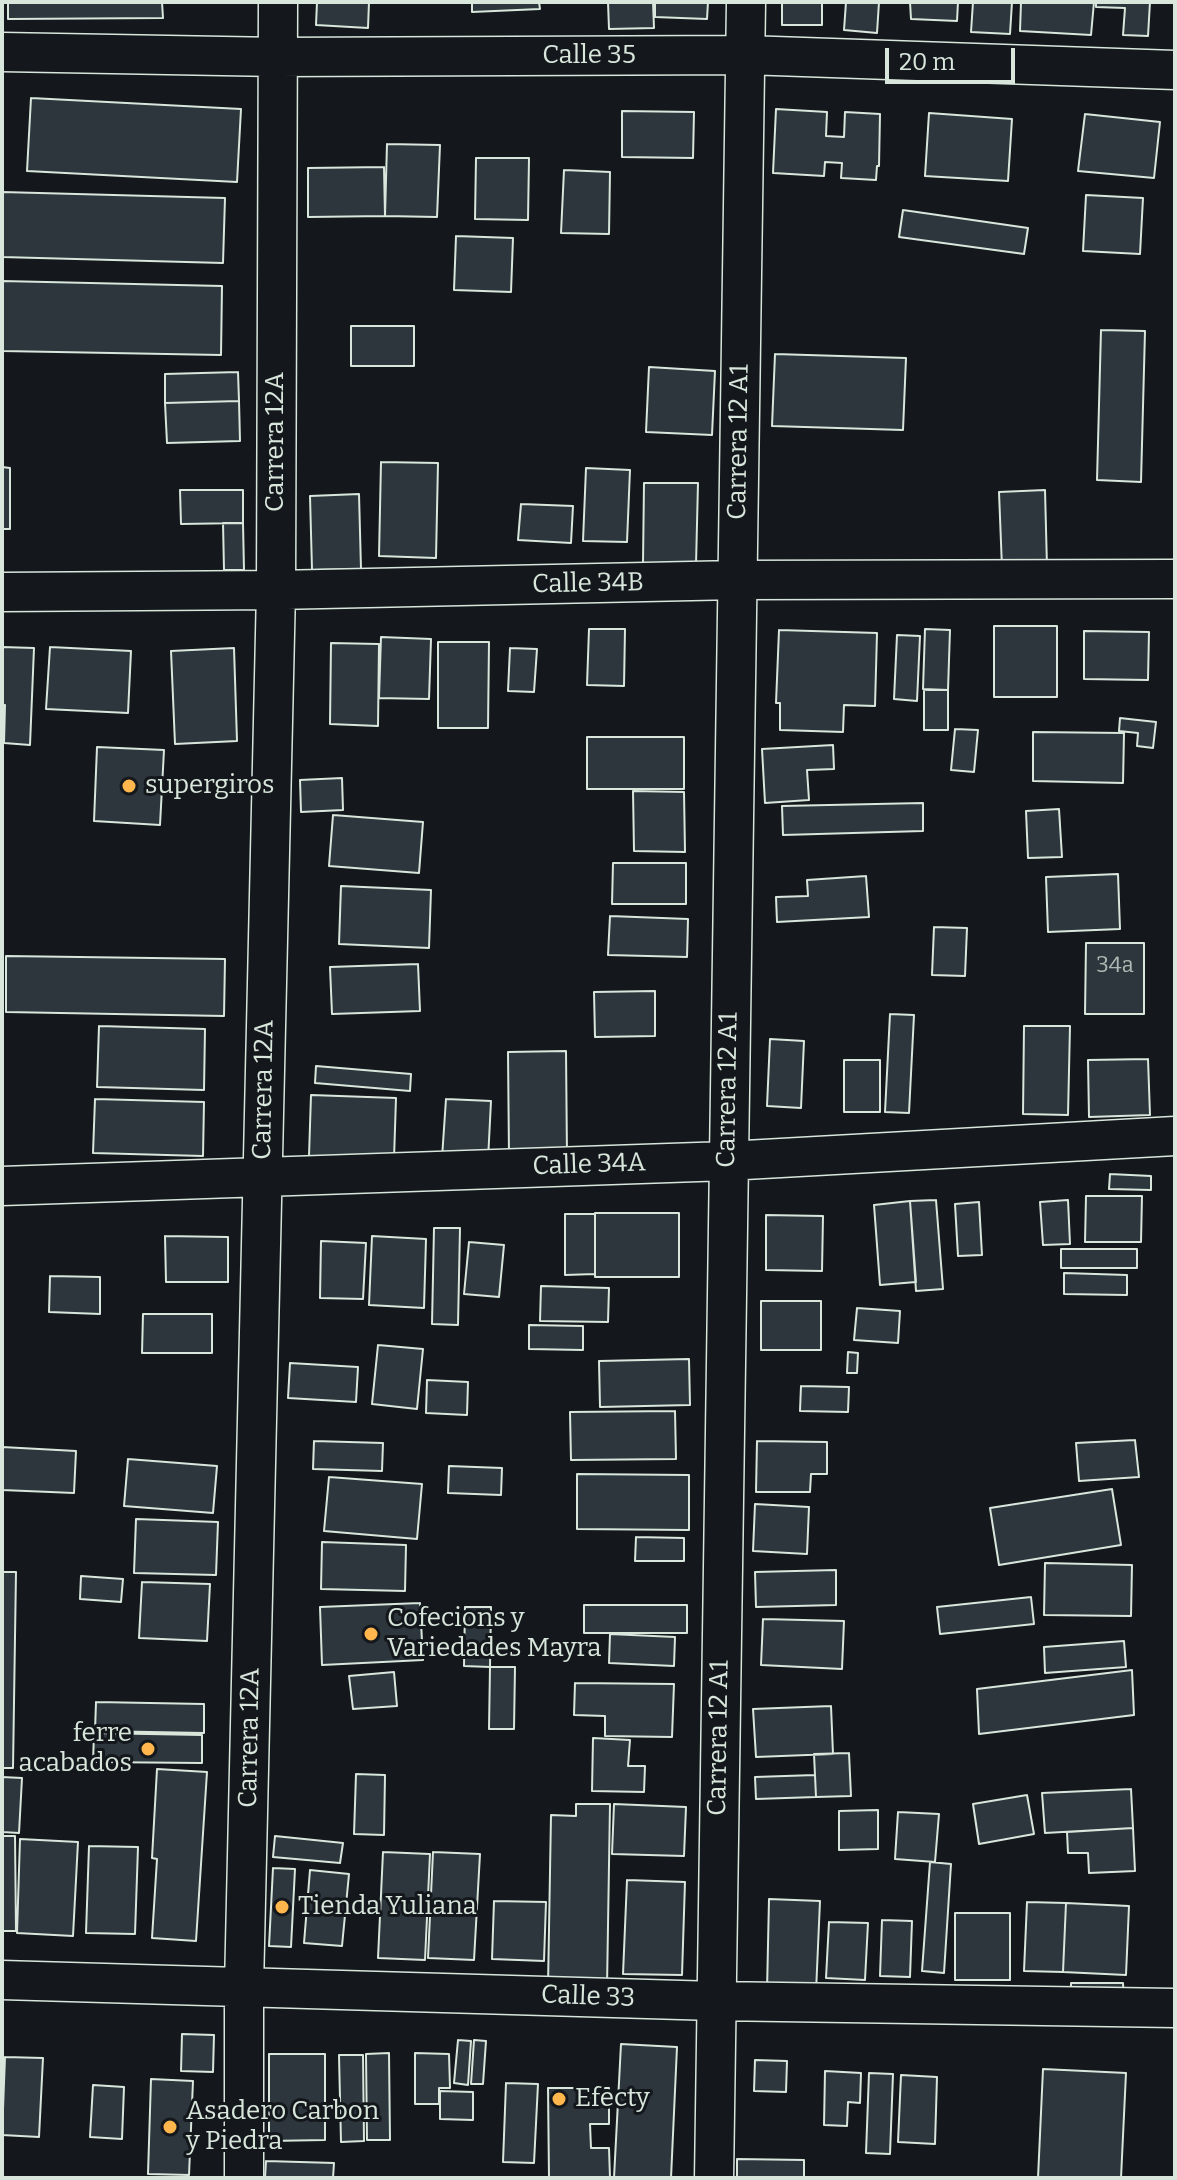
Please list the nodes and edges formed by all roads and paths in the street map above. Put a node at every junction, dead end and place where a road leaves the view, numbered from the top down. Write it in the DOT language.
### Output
graph roads {
  1 [pos="278,2"];
  2 [pos="746,2"];
  3 [pos="2,52"];
  4 [pos="746,55"];
  5 [pos="278,57"];
  6 [pos="1175,70"];
  7 [pos="1175,579"];
  8 [pos="737,580"];
  9 [pos="276,590"];
  10 [pos="2,592"];
  11 [pos="1175,1136"];
  12 [pos="727,1161"];
  13 [pos="262,1175"];
  14 [pos="2,1186"];
  15 [pos="2,1980"];
  16 [pos="244,1987"];
  17 [pos="715,2001"];
  18 [pos="1175,2008"];
  19 [pos="244,2178"];
  20 [pos="714,2178"];
  1 -- 5 [label="street, Carrera 12A"];
  2 -- 4 [label="street, Carrera 12 A1"];
  3 -- 5 [label="street, Calle 35"];
  4 -- 5 [label="street, Calle 35"];
  4 -- 6 [label="street, Calle 35"];
  4 -- 8 [label="street, Carrera 12 A1"];
  5 -- 9 [label="street, Carrera 12A"];
  7 -- 8 [label="street, Calle 34B"];
  8 -- 9 [label="street, Calle 34B"];
  8 -- 12 [label="street, Carrera 12 A1"];
  9 -- 10 [label="street, Calle 34B"];
  9 -- 13 [label="street, Carrera 12A"];
  11 -- 12 [label="street, Calle 34A"];
  12 -- 13 [label="street, Calle 34A"];
  12 -- 17 [label="street, Carrera 12 A1"];
  13 -- 14 [label="street, Calle 34A"];
  13 -- 16 [label="street, Carrera 12A"];
  15 -- 16 [label="street, Calle 33"];
  16 -- 17 [label="street, Calle 33"];
  16 -- 19 [label="street, Carrera 12A"];
  17 -- 18 [label="street, Calle 33"];
  17 -- 20 [label="street, Carrera 12 A1"];
}
